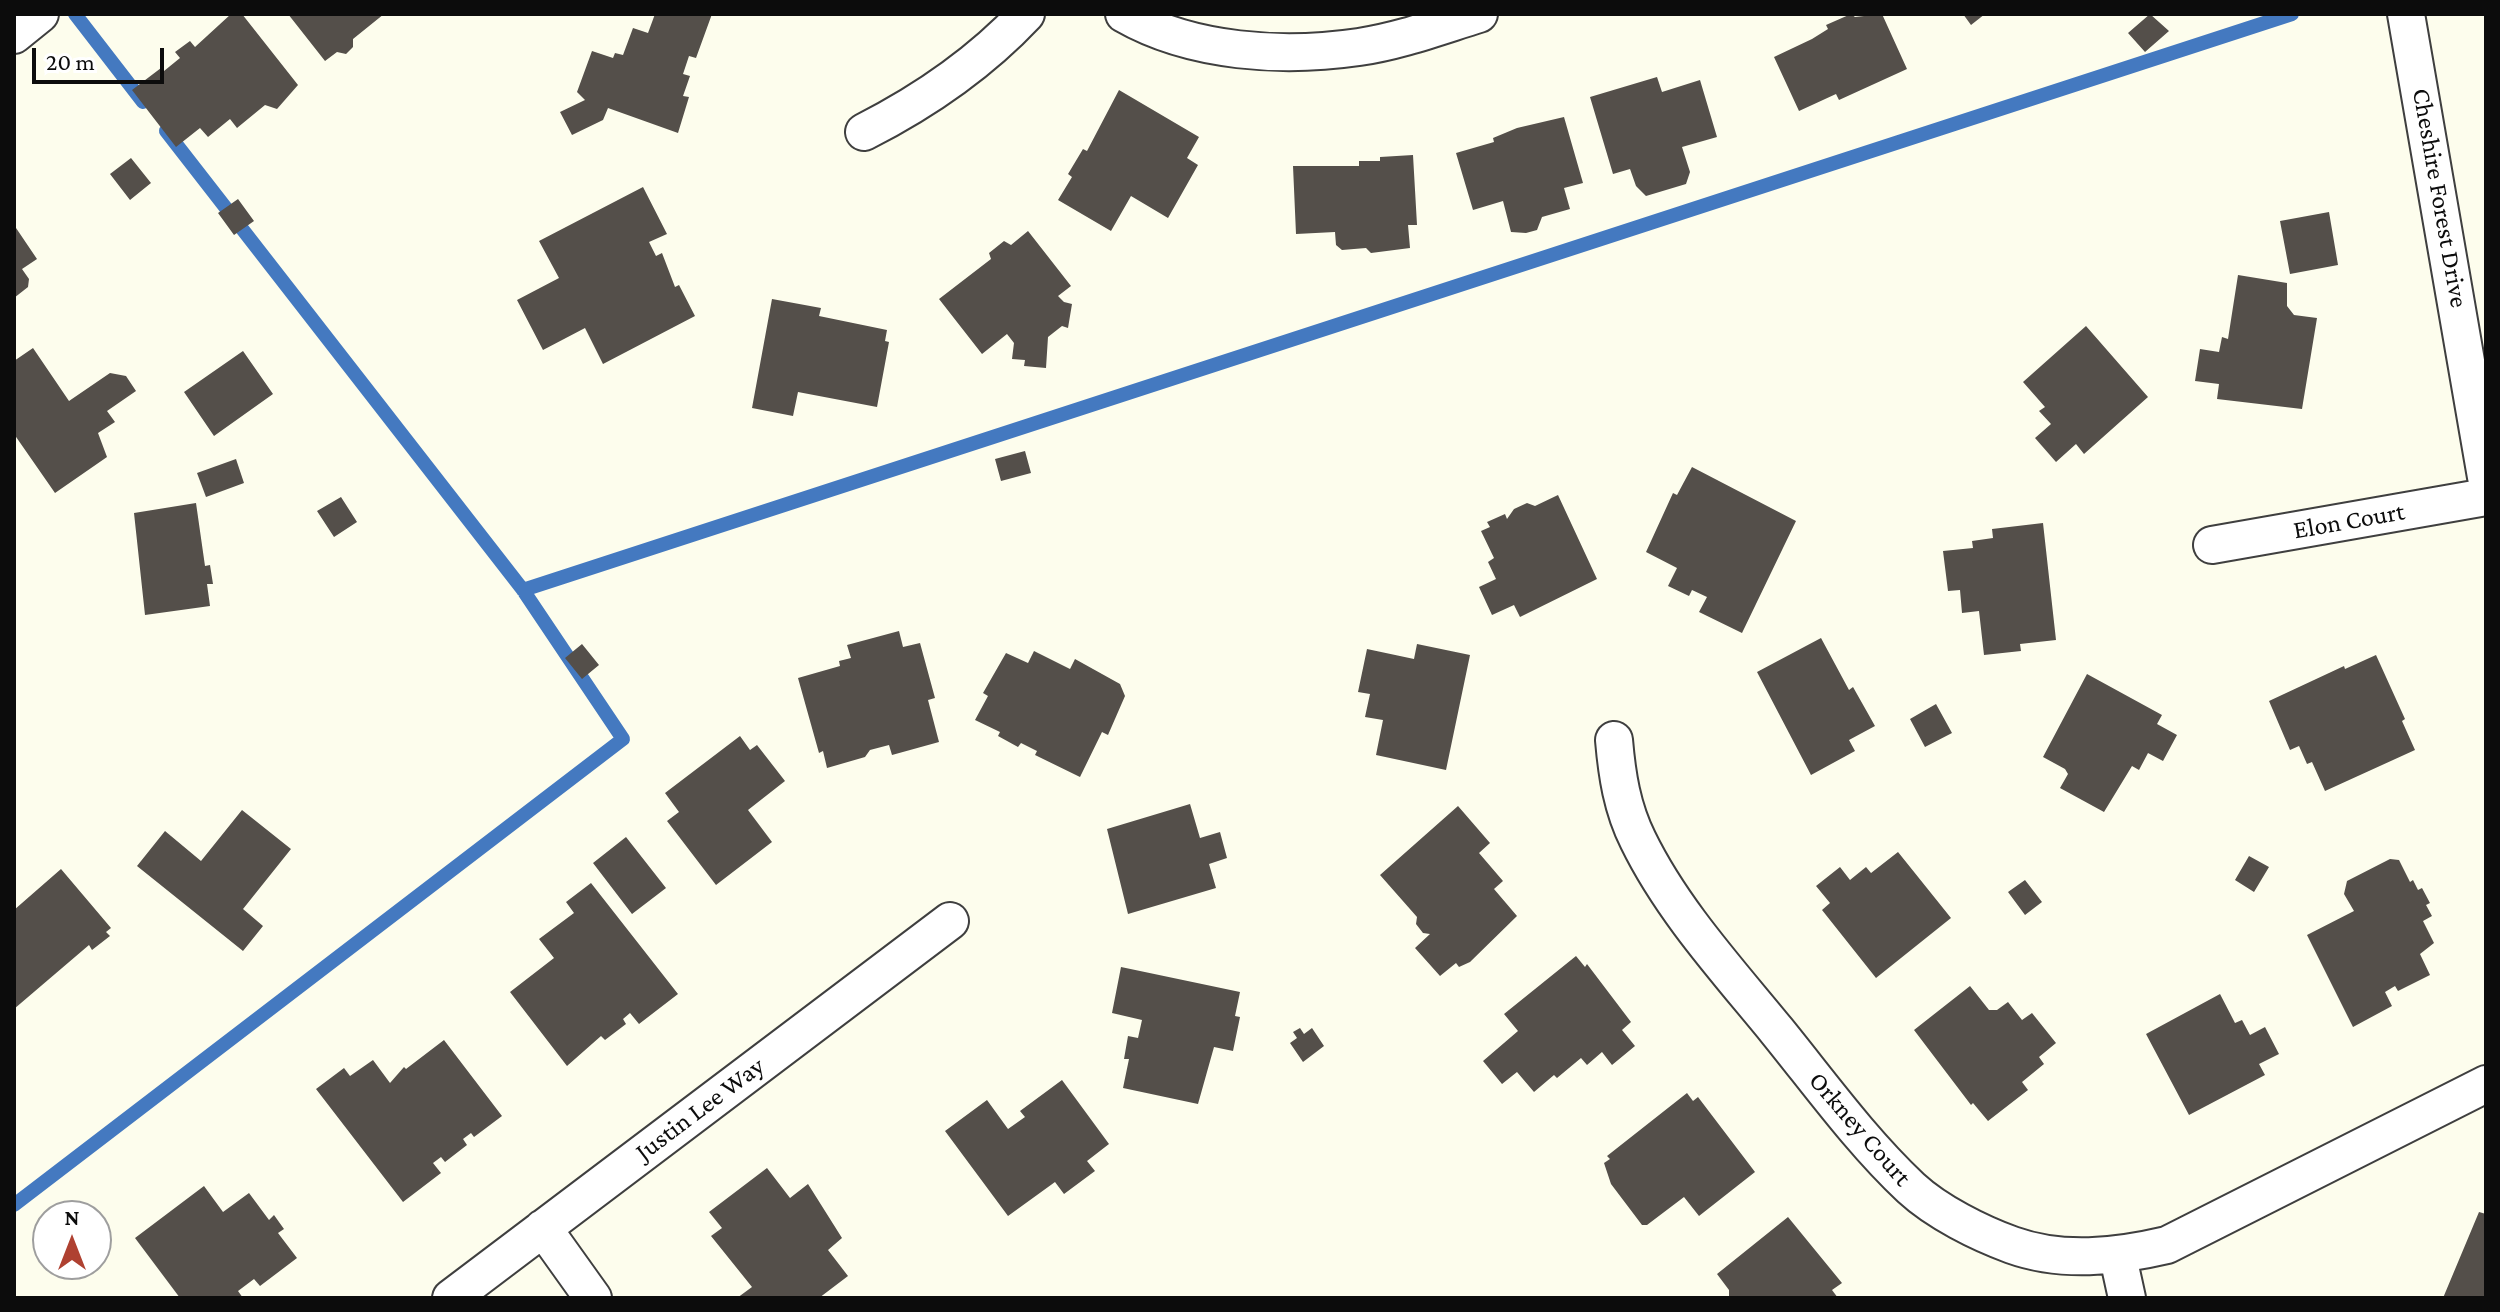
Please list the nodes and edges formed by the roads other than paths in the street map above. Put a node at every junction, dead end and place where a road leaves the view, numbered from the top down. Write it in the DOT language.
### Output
graph roads {
  1 [pos="40,14"];
  2 [pos="1026,14"];
  3 [pos="1124,14"];
  4 [pos="1479,14"];
  5 [pos="2406,14"];
  6 [pos="14,35"];
  7 [pos="864,132"];
  8 [pos="2486,477"];
  9 [pos="2486,497"];
  10 [pos="2212,545"];
  11 [pos="1614,740"];
  12 [pos="950,921"];
  13 [pos="2486,1084"];
  14 [pos="543,1228"];
  15 [pos="2118,1257"];
  16 [pos="451,1298"];
  17 [pos="593,1298"];
  18 [pos="2127,1298"];
  1 -- 6 [label="street"];
  2 -- 7 [label="street"];
  3 -- 4 [label="street"];
  5 -- 8 [label="street, Cheshire Forest Drive"];
  9 -- 10 [label="street, Elon Court"];
  11 -- 15 [label="street, Orkney Court"];
  12 -- 14 [label="street, Justin Lee Way"];
  13 -- 15 [label="street, Orkney Court"];
  14 -- 16 [label="street, Justin Lee Way"];
  14 -- 17 [label="street"];
  15 -- 18 [label="street"];
}
